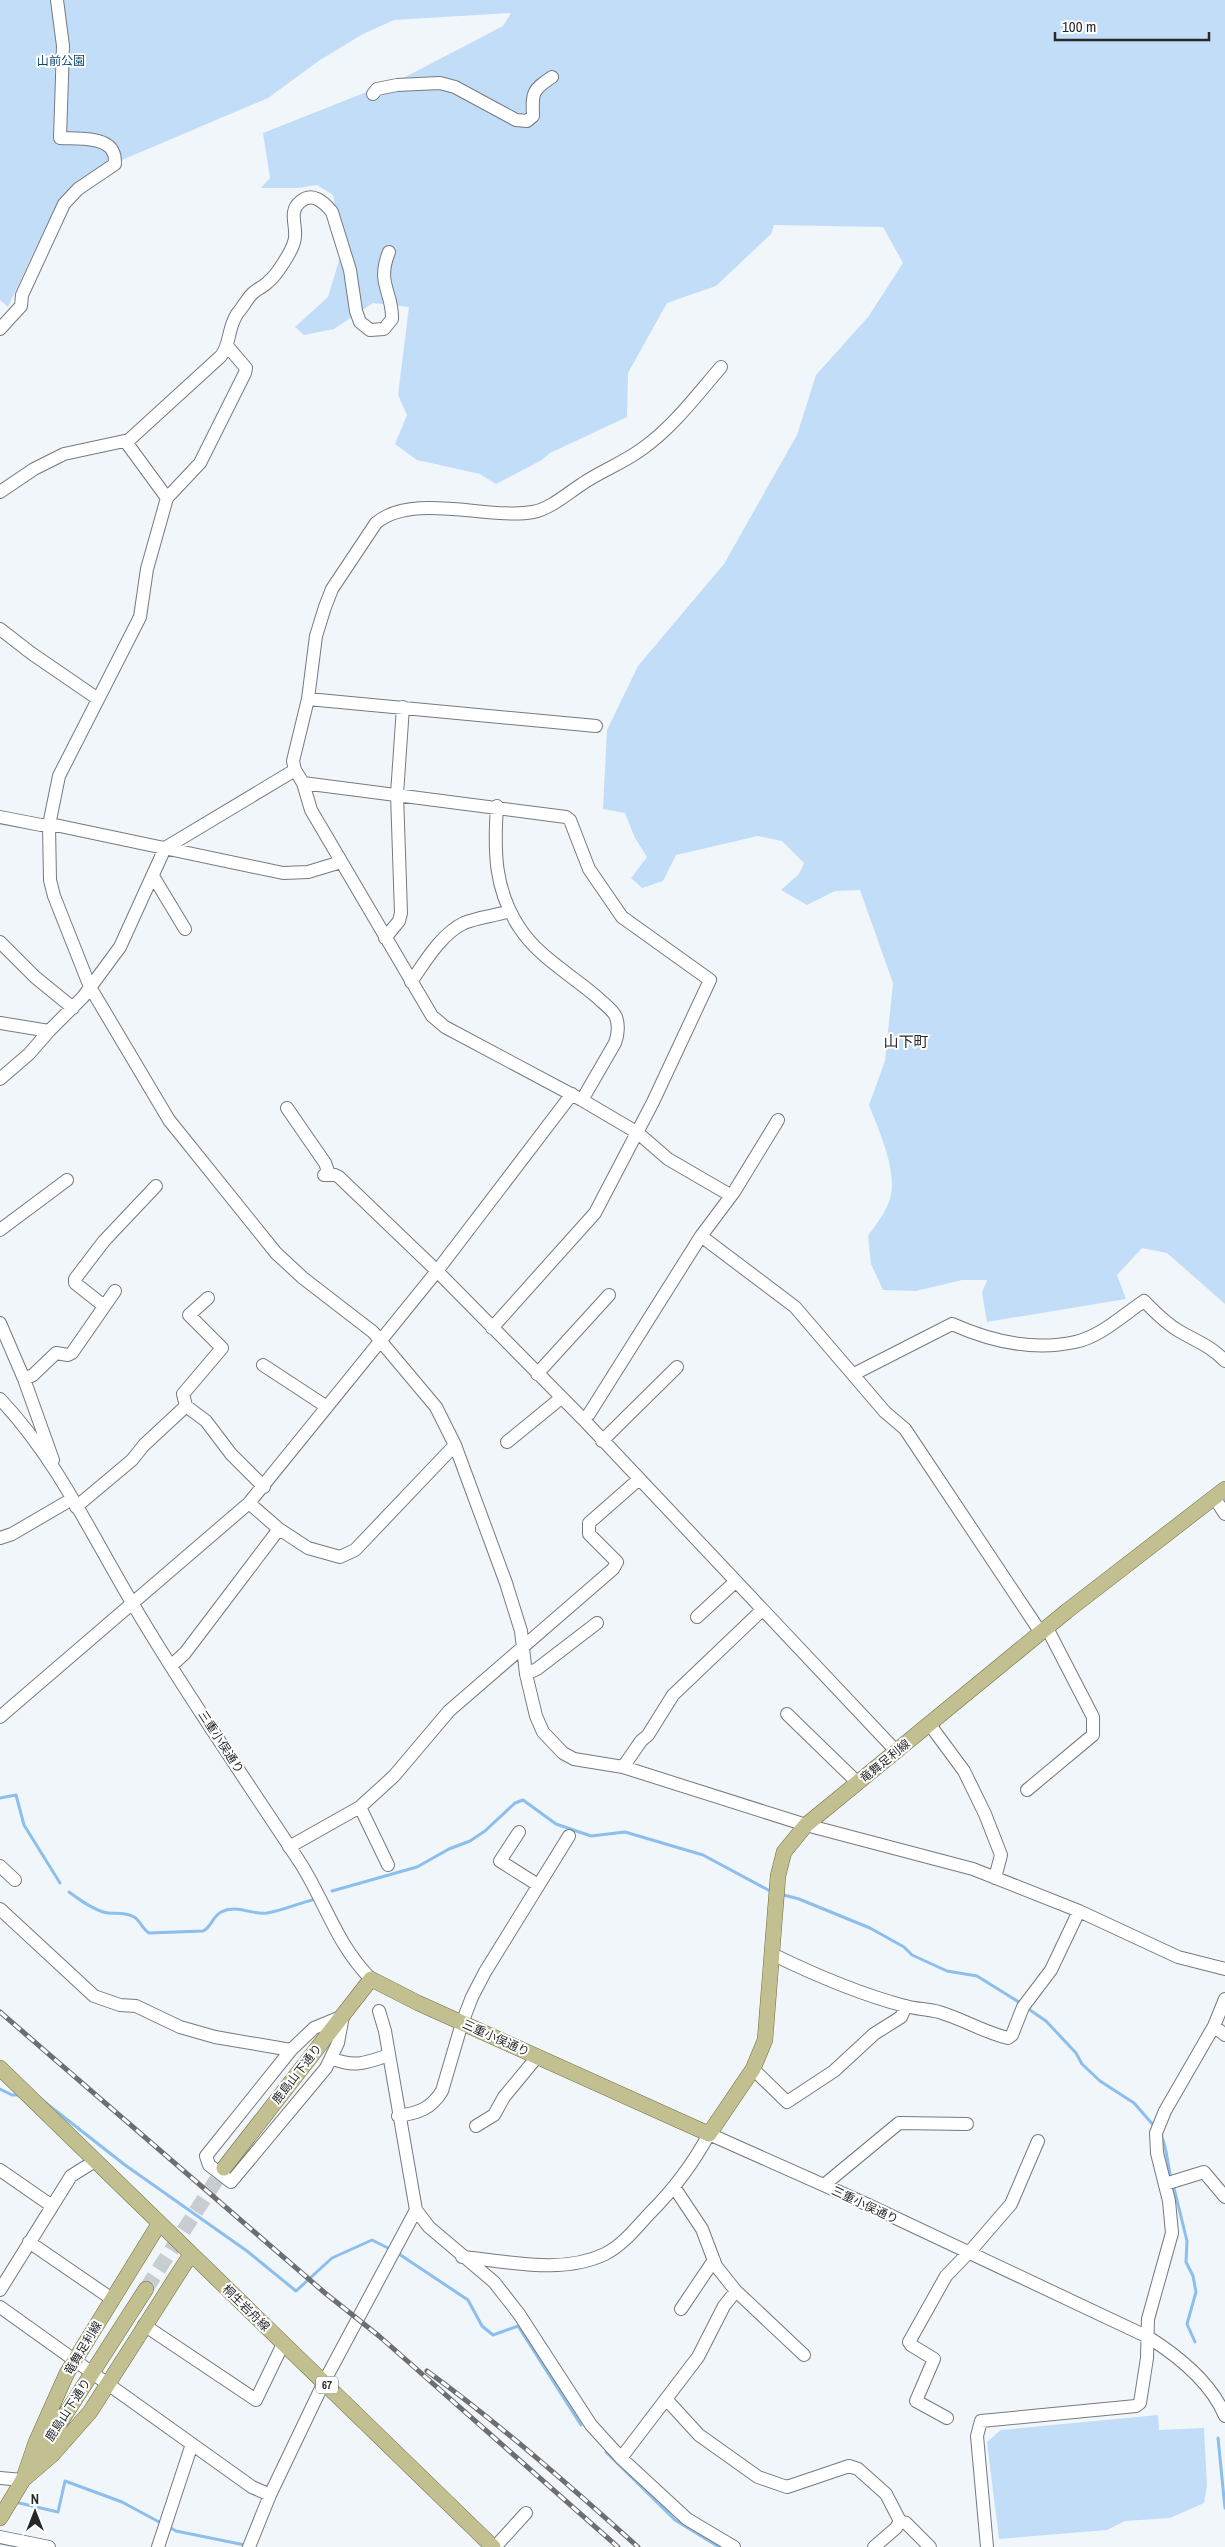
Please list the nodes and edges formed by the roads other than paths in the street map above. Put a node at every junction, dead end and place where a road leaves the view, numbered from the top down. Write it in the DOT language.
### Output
graph roads {
  1 [pos="57,0"];
  2 [pos="552,77"];
  3 [pos="373,94"];
  4 [pos="389,252"];
  5 [pos="0,329"];
  6 [pos="228,347"];
  7 [pos="721,367"];
  8 [pos="126,442"];
  9 [pos="0,492"];
  10 [pos="167,498"];
  11 [pos="0,629"];
  12 [pos="98,699"];
  13 [pos="308,699"];
  14 [pos="403,707"];
  15 [pos="596,726"];
  16 [pos="295,770"];
  17 [pos="303,784"];
  18 [pos="397,794"];
  19 [pos="497,806"];
  20 [pos="0,817"];
  21 [pos="49,825"];
  22 [pos="166,848"];
  23 [pos="341,862"];
  24 [pos="152,876"];
  25 [pos="510,911"];
  26 [pos="185,929"];
  27 [pos="385,938"];
  28 [pos="0,942"];
  29 [pos="411,982"];
  30 [pos="90,987"];
  31 [pos="73,1008"];
  32 [pos="0,1023"];
  33 [pos="49,1031"];
  34 [pos="0,1079"];
  35 [pos="577,1097"];
  36 [pos="287,1108"];
  37 [pos="778,1120"];
  38 [pos="638,1133"];
  39 [pos="66,1180"];
  40 [pos="156,1186"];
  41 [pos="730,1195"];
  42 [pos="0,1230"];
  43 [pos="701,1236"];
  44 [pos="437,1271"];
  45 [pos="115,1291"];
  46 [pos="609,1295"];
  47 [pos="208,1298"];
  48 [pos="104,1306"];
  49 [pos="0,1323"];
  50 [pos="492,1328"];
  51 [pos="381,1339"];
  52 [pos="1225,1361"];
  53 [pos="262,1365"];
  54 [pos="677,1367"];
  55 [pos="538,1374"];
  56 [pos="854,1374"];
  57 [pos="24,1379"];
  58 [pos="561,1398"];
  59 [pos="0,1399"];
  60 [pos="186,1406"];
  61 [pos="326,1407"];
  62 [pos="583,1419"];
  63 [pos="602,1440"];
  64 [pos="507,1442"];
  65 [pos="455,1446"];
  66 [pos="53,1465"];
  67 [pos="638,1480"];
  68 [pos="264,1487"];
  69 [pos="1220,1493"];
  70 [pos="74,1503"];
  71 [pos="249,1503"];
  72 [pos="1225,1514"];
  73 [pos="279,1529"];
  74 [pos="0,1538"];
  75 [pos="735,1582"];
  76 [pos="131,1602"];
  77 [pos="762,1610"];
  78 [pos="697,1618"];
  79 [pos="597,1623"];
  80 [pos="1044,1631"];
  81 [pos="522,1647"];
  82 [pos="171,1666"];
  83 [pos="526,1674"];
  84 [pos="787,1714"];
  85 [pos="0,1717"];
  86 [pos="930,1725"];
  87 [pos="897,1752"];
  88 [pos="623,1767"];
  89 [pos="858,1783"];
  90 [pos="1027,1790"];
  91 [pos="360,1807"];
  92 [pos="806,1825"];
  93 [pos="519,1832"];
  94 [pos="569,1836"];
  95 [pos="290,1847"];
  96 [pos="0,1866"];
  97 [pos="388,1866"];
  98 [pos="995,1878"];
  99 [pos="15,1880"];
  100 [pos="538,1884"];
  101 [pos="0,1909"];
  102 [pos="1079,1911"];
  103 [pos="772,1954"];
  104 [pos="1225,1969"];
  105 [pos="371,1980"];
  106 [pos="1225,1999"];
  107 [pos="906,2006"];
  108 [pos="380,2011"];
  109 [pos="343,2016"];
  110 [pos="462,2023"];
  111 [pos="1214,2026"];
  112 [pos="1225,2035"];
  113 [pos="291,2050"];
  114 [pos="389,2055"];
  115 [pos="537,2057"];
  116 [pos="331,2058"];
  117 [pos="0,2068"];
  118 [pos="753,2069"];
  119 [pos="398,2116"];
  120 [pos="967,2124"];
  121 [pos="476,2126"];
  122 [pos="709,2134"];
  123 [pos="1038,2141"];
  124 [pos="95,2161"];
  125 [pos="224,2168"];
  126 [pos="0,2170"];
  127 [pos="1165,2184"];
  128 [pos="824,2185"];
  129 [pos="674,2187"];
  130 [pos="1225,2197"];
  131 [pos="52,2206"];
  132 [pos="416,2210"];
  133 [pos="159,2224"];
  134 [pos="29,2242"];
  135 [pos="191,2254"];
  136 [pos="967,2254"];
  137 [pos="462,2257"];
  138 [pos="714,2260"];
  139 [pos="146,2289"];
  140 [pos="0,2290"];
  141 [pos="736,2291"];
  142 [pos="112,2299"];
  143 [pos="0,2307"];
  144 [pos="681,2309"];
  145 [pos="144,2325"];
  146 [pos="1148,2337"];
  147 [pos="283,2344"];
  148 [pos="804,2355"];
  149 [pos="74,2361"];
  150 [pos="91,2374"];
  151 [pos="324,2382"];
  152 [pos="107,2384"];
  153 [pos="666,2399"];
  154 [pos="1225,2416"];
  155 [pos="947,2418"];
  156 [pos="192,2444"];
  157 [pos="621,2458"];
  158 [pos="0,2478"];
  159 [pos="23,2480"];
  160 [pos="270,2495"];
  161 [pos="526,2513"];
  162 [pos="0,2518"];
  163 [pos="900,2521"];
  164 [pos="0,2537"];
  165 [pos="48,2547"];
  166 [pos="158,2547"];
  167 [pos="249,2547"];
  168 [pos="494,2547"];
  169 [pos="734,2547"];
  170 [pos="874,2547"];
  171 [pos="930,2547"];
  172 [pos="987,2547"];
  1 -- 5 [label="street"];
  2 -- 3 [label="street"];
  4 -- 6 [label="street"];
  6 -- 8 [label="street"];
  6 -- 10 [label="street"];
  7 -- 13 [label="street"];
  8 -- 9 [label="street"];
  8 -- 10 [label="street"];
  10 -- 12 [label="street"];
  11 -- 12 [label="street"];
  12 -- 21 [label="street"];
  13 -- 14 [label="street"];
  13 -- 16 [label="street"];
  14 -- 15 [label="street"];
  14 -- 18 [label="street"];
  16 -- 17 [label="street"];
  16 -- 22 [label="street"];
  17 -- 18 [label="street"];
  17 -- 23 [label="street"];
  18 -- 19 [label="street"];
  18 -- 27 [label="street"];
  19 -- 25 [label="street"];
  19 -- 38 [label="street"];
  20 -- 21 [label="street"];
  21 -- 22 [label="street"];
  21 -- 30 [label="street"];
  22 -- 23 [label="street"];
  22 -- 24 [label="street"];
  23 -- 27 [label="street"];
  24 -- 26 [label="street"];
  24 -- 30 [label="street"];
  25 -- 29 [label="street"];
  25 -- 35 [label="street"];
  27 -- 29 [label="street"];
  28 -- 31 [label="street"];
  29 -- 35 [label="street"];
  30 -- 31 [label="street"];
  30 -- 51 [label="street"];
  31 -- 33 [label="street"];
  32 -- 33 [label="street"];
  33 -- 34 [label="street"];
  35 -- 38 [label="street"];
  35 -- 44 [label="street"];
  36 -- 44 [label="street"];
  37 -- 41 [label="street"];
  38 -- 41 [label="street"];
  38 -- 50 [label="street"];
  39 -- 42 [label="street"];
  40 -- 48 [label="street"];
  41 -- 43 [label="street"];
  43 -- 56 [label="street"];
  43 -- 62 [label="street"];
  44 -- 50 [label="street"];
  44 -- 51 [label="street"];
  45 -- 48 [label="street"];
  46 -- 55 [label="street"];
  47 -- 60 [label="street"];
  48 -- 57 [label="street"];
  49 -- 57 [label="street"];
  50 -- 55 [label="street"];
  51 -- 61 [label="street"];
  51 -- 65 [label="street"];
  52 -- 56 [label="street"];
  53 -- 61 [label="street"];
  54 -- 63 [label="street"];
  55 -- 58 [label="street"];
  56 -- 80 [label="street"];
  57 -- 66 [label="street"];
  58 -- 62 [label="street"];
  58 -- 64 [label="street"];
  59 -- 66 [label="street, 三重小俣通り"];
  60 -- 68 [label="street"];
  60 -- 70 [label="street"];
  61 -- 68 [label="street"];
  62 -- 63 [label="street"];
  63 -- 67 [label="street"];
  65 -- 73 [label="street"];
  65 -- 81 [label="street"];
  66 -- 70 [label="street, 三重小俣通り"];
  67 -- 75 [label="street"];
  67 -- 81 [label="street"];
  68 -- 71 [label="street"];
  69 -- 72 [label="street"];
  69 -- 80 [label="main road, 竜舞足利線"];
  70 -- 74 [label="street"];
  70 -- 76 [label="street, 三重小俣通り"];
  71 -- 73 [label="street"];
  71 -- 76 [label="street"];
  73 -- 82 [label="street"];
  75 -- 77 [label="street"];
  75 -- 78 [label="street"];
  76 -- 82 [label="street, 三重小俣通り"];
  76 -- 85 [label="street"];
  77 -- 87 [label="street"];
  77 -- 88 [label="street"];
  79 -- 83 [label="street"];
  80 -- 86 [label="main road, 竜舞足利線"];
  80 -- 90 [label="street"];
  81 -- 83 [label="street"];
  81 -- 91 [label="street"];
  82 -- 95 [label="street, 三重小俣通り"];
  83 -- 88 [label="street"];
  84 -- 89 [label="street"];
  86 -- 87 [label="main road, 竜舞足利線"];
  86 -- 98 [label="street"];
  87 -- 89 [label="main road, 竜舞足利線"];
  88 -- 92 [label="street"];
  89 -- 92 [label="main road, 竜舞足利線"];
  91 -- 95 [label="street"];
  91 -- 97 [label="street"];
  92 -- 98 [label="street"];
  92 -- 103 [label="main road, 竜舞足利線"];
  93 -- 100 [label="street"];
  94 -- 100 [label="street"];
  95 -- 105 [label="street, 三重小俣通り"];
  96 -- 99 [label="street"];
  98 -- 102 [label="street"];
  100 -- 110 [label="street"];
  101 -- 113 [label="street"];
  102 -- 104 [label="street"];
  102 -- 107 [label="street"];
  103 -- 107 [label="street"];
  103 -- 118 [label="main road, 竜舞足利線"];
  105 -- 109 [label="main road, 鹿島山下通り"];
  105 -- 110 [label="main road, 三重小俣通り"];
  106 -- 111 [label="street"];
  107 -- 118 [label="street"];
  108 -- 114 [label="street"];
  109 -- 113 [label="street"];
  109 -- 116 [label="street"];
  109 -- 125 [label="main road, 鹿島山下通り"];
  110 -- 115 [label="main road, 三重小俣通り"];
  110 -- 119 [label="street"];
  111 -- 112 [label="street"];
  111 -- 127 [label="street"];
  113 -- 116 [label="street"];
  114 -- 116 [label="street"];
  114 -- 119 [label="street"];
  115 -- 121 [label="street"];
  115 -- 122 [label="main road, 三重小俣通り"];
  117 -- 124 [label="main road, 桐生岩舟線 / 67"];
  118 -- 122 [label="main road, 竜舞足利線"];
  119 -- 132 [label="street"];
  120 -- 128 [label="street"];
  122 -- 128 [label="street, 三重小俣通り"];
  122 -- 129 [label="street"];
  123 -- 136 [label="street"];
  124 -- 131 [label="street"];
  124 -- 133 [label="main road, 桐生岩舟線 / 67"];
  126 -- 131 [label="street"];
  127 -- 130 [label="street"];
  127 -- 146 [label="street"];
  128 -- 136 [label="street, 三重小俣通り"];
  129 -- 137 [label="street"];
  129 -- 138 [label="street"];
  131 -- 134 [label="street"];
  132 -- 137 [label="street"];
  132 -- 151 [label="street"];
  133 -- 135 [label="main road, 桐生岩舟線 / 67"];
  133 -- 142 [label="main road, 竜舞足利線"];
  134 -- 140 [label="street"];
  134 -- 142 [label="street"];
  135 -- 145 [label="main road, 竜舞足利線"];
  135 -- 147 [label="main road, 桐生岩舟線 / 67"];
  136 -- 146 [label="street, 三重小俣通り"];
  136 -- 155 [label="street"];
  137 -- 157 [label="street"];
  138 -- 141 [label="street"];
  138 -- 144 [label="street"];
  139 -- 150 [label="main road, 鹿島山下通り"];
  141 -- 148 [label="street"];
  141 -- 153 [label="street"];
  142 -- 149 [label="main road, 竜舞足利線"];
  143 -- 149 [label="street"];
  145 -- 147 [label="street"];
  145 -- 152 [label="main road, 竜舞足利線"];
  146 -- 154 [label="street, 三重小俣通り"];
  146 -- 172 [label="street"];
  147 -- 151 [label="main road, 桐生岩舟線 / 67"];
  149 -- 150 [label="street"];
  149 -- 159 [label="main road, 竜舞足利線"];
  150 -- 152 [label="street"];
  150 -- 159 [label="main road, 鹿島山下通り"];
  151 -- 160 [label="street"];
  151 -- 168 [label="main road, 桐生岩舟線 / 67"];
  152 -- 156 [label="street"];
  152 -- 159 [label="main road, 竜舞足利線"];
  153 -- 157 [label="street"];
  153 -- 163 [label="street"];
  156 -- 160 [label="street"];
  156 -- 166 [label="street"];
  157 -- 169 [label="street"];
  158 -- 159 [label="street"];
  159 -- 162 [label="main road, 竜舞足利線"];
  160 -- 167 [label="street"];
  161 -- 168 [label="street"];
  163 -- 170 [label="street"];
  163 -- 171 [label="street"];
  164 -- 165 [label="street"];
}
